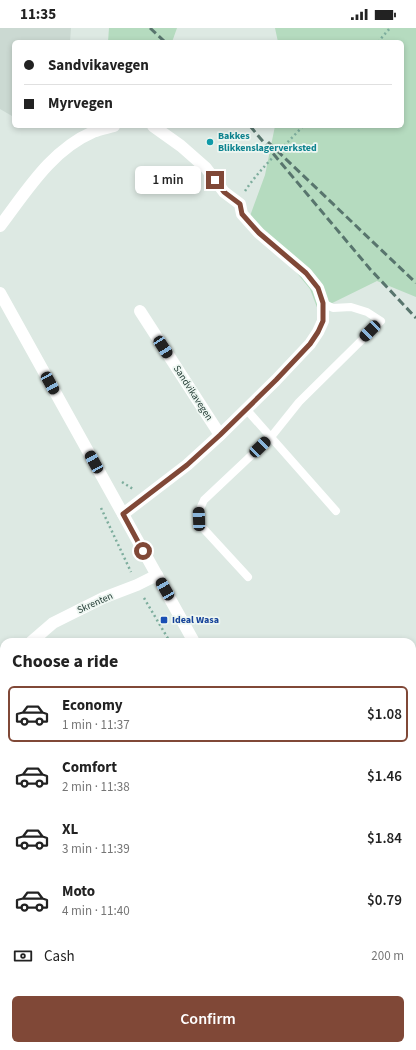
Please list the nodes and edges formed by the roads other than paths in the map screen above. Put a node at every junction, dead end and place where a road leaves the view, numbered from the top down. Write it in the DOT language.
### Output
graph roads {
  1 [pos="107,128"];
  2 [pos="156,128"];
  3 [pos="0,226"];
  4 [pos="0,293"];
  5 [pos="323,303"];
  6 [pos="140,311"];
  7 [pos="246,409"];
  8 [pos="220,435"];
  9 [pos="270,437"];
  10 [pos="336,511"];
  11 [pos="123,514"];
  12 [pos="157,576"];
  13 [pos="248,578"];
  14 [pos="38,638"];
  15 [pos="192,638"];
  1 -- 3 [label="street"];
  2 -- 5 [label="street"];
  4 -- 11 [label="street"];
  5 -- 7 [label="street"];
  5 -- 9 [label="lane"];
  6 -- 8 [label="street, Sandvikavegen"];
  7 -- 8 [label="street"];
  7 -- 9 [label="lane"];
  8 -- 11 [label="street"];
  9 -- 10 [label="lane"];
  9 -- 13 [label="lane"];
  11 -- 12 [label="street"];
  12 -- 14 [label="street, Skrenten"];
  12 -- 15 [label="street"];
}
